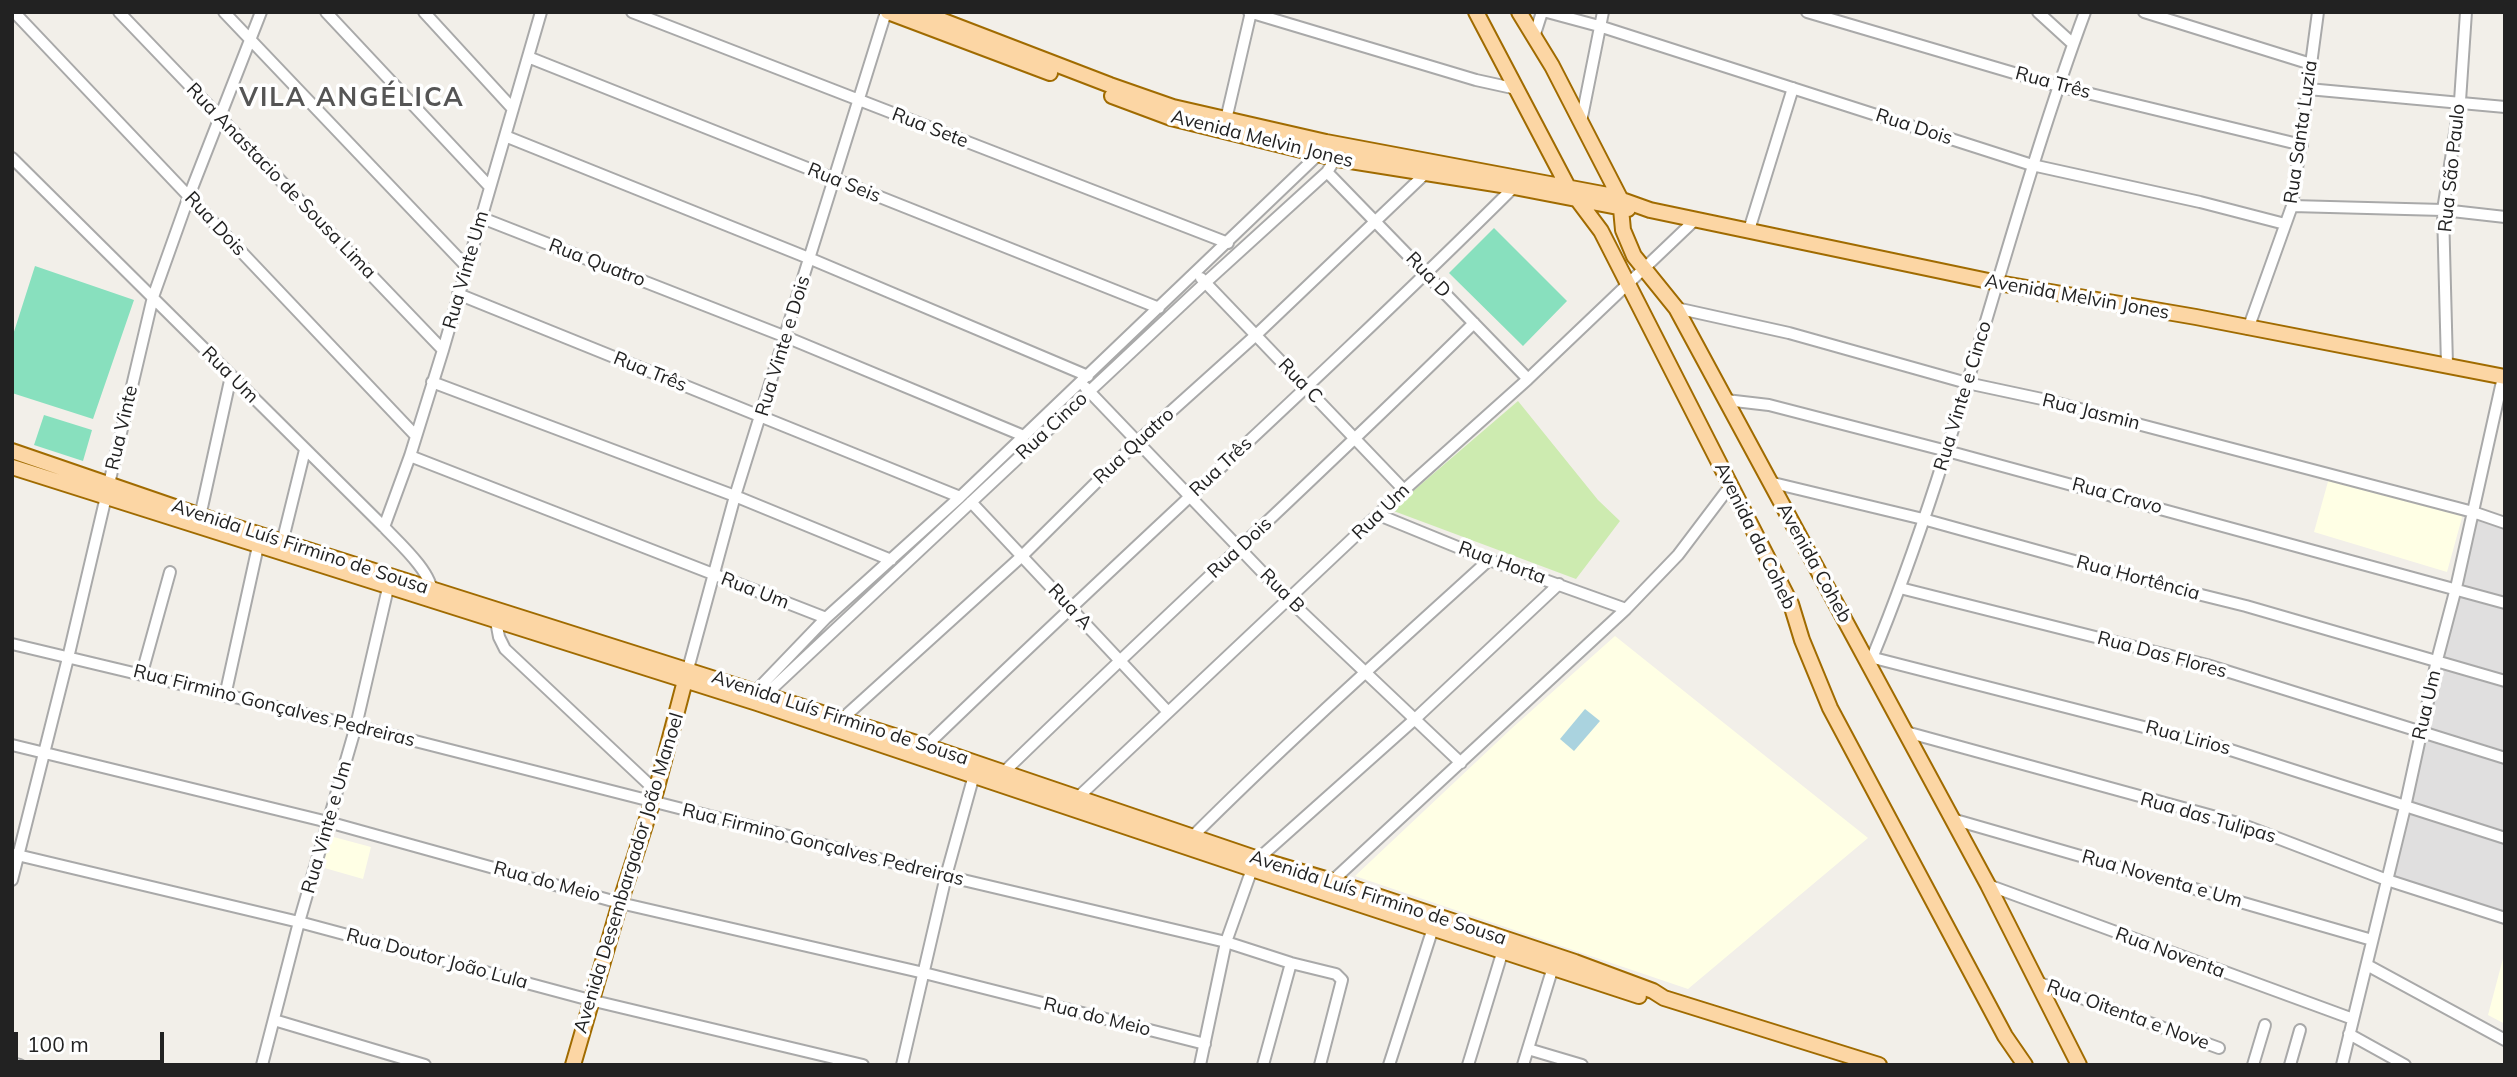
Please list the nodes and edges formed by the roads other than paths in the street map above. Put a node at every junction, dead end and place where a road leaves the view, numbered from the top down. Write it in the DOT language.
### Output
graph roads {
  1 [pos="14,12"];
  2 [pos="119,12"];
  3 [pos="224,12"];
  4 [pos="261,12"];
  5 [pos="326,12"];
  6 [pos="424,12"];
  7 [pos="541,12"];
  8 [pos="632,12"];
  9 [pos="920,12"];
  10 [pos="1250,12"];
  11 [pos="1476,12"];
  12 [pos="1519,12"];
  13 [pos="1542,12"];
  14 [pos="1547,12"];
  15 [pos="1603,12"];
  16 [pos="1807,12"];
  17 [pos="2038,12"];
  18 [pos="2085,12"];
  19 [pos="2144,12"];
  20 [pos="2318,12"];
  21 [pos="2466,12"];
  22 [pos="892,13"];
  23 [pos="2170,16"];
  24 [pos="1599,26"];
  25 [pos="1534,37"];
  26 [pos="250,40"];
  27 [pos="2073,44"];
  28 [pos="528,57"];
  29 [pos="2311,64"];
  30 [pos="2058,86"];
  31 [pos="1793,88"];
  32 [pos="1517,89"];
  33 [pos="2308,89"];
  34 [pos="857,100"];
  35 [pos="2460,101"];
  36 [pos="2505,107"];
  37 [pos="513,109"];
  38 [pos="221,118"];
  39 [pos="1581,122"];
  40 [pos="1225,125"];
  41 [pos="505,136"];
  42 [pos="2302,145"];
  43 [pos="1323,148"];
  44 [pos="1340,152"];
  45 [pos="12,158"];
  46 [pos="2032,165"];
  47 [pos="1327,172"];
  48 [pos="1426,173"];
  49 [pos="832,179"];
  50 [pos="489,186"];
  51 [pos="1514,187"];
  52 [pos="1569,187"];
  53 [pos="189,196"];
  54 [pos="1577,200"];
  55 [pos="1621,203"];
  56 [pos="2292,206"];
  57 [pos="2444,210"];
  58 [pos="2505,217"];
  59 [pos="482,218"];
  60 [pos="1696,219"];
  61 [pos="1375,220"];
  62 [pos="2285,224"];
  63 [pos="1749,230"];
  64 [pos="1228,243"];
  65 [pos="811,259"];
  66 [pos="466,266"];
  67 [pos="1643,269"];
  68 [pos="1196,273"];
  69 [pos="1427,274"];
  70 [pos="1205,282"];
  71 [pos="1628,284"];
  72 [pos="1998,284"];
  73 [pos="458,294"];
  74 [pos="153,297"];
  75 [pos="1159,308"];
  76 [pos="1676,308"];
  77 [pos="1475,323"];
  78 [pos="2248,329"];
  79 [pos="1256,335"];
  80 [pos="786,337"];
  81 [pos="443,350"];
  82 [pos="2447,365"];
  83 [pos="231,376"];
  84 [pos="2504,377"];
  85 [pos="1528,379"];
  86 [pos="432,382"];
  87 [pos="1086,383"];
  88 [pos="1967,383"];
  89 [pos="1306,387"];
  90 [pos="1726,400"];
  91 [pos="761,418"];
  92 [pos="416,436"];
  93 [pos="1024,436"];
  94 [pos="1356,440"];
  95 [pos="1138,442"];
  96 [pos="305,450"];
  97 [pos="12,451"];
  98 [pos="1947,451"];
  99 [pos="410,456"];
  100 [pos="12,467"];
  101 [pos="1769,482"];
  102 [pos="109,483"];
  103 [pos="1731,485"];
  104 [pos="1404,490"];
  105 [pos="736,496"];
  106 [pos="1190,496"];
  107 [pos="960,497"];
  108 [pos="105,498"];
  109 [pos="971,502"];
  110 [pos="2473,512"];
  111 [pos="1379,515"];
  112 [pos="1923,519"];
  113 [pos="199,522"];
  114 [pos="2505,523"];
  115 [pos="384,527"];
  116 [pos="258,546"];
  117 [pos="281,547"];
  118 [pos="1240,548"];
  119 [pos="1021,556"];
  120 [pos="891,560"];
  121 [pos="1489,560"];
  122 [pos="170,572"];
  123 [pos="712,575"];
  124 [pos="1559,584"];
  125 [pos="388,588"];
  126 [pos="1900,588"];
  127 [pos="2456,588"];
  128 [pos="432,595"];
  129 [pos="1289,600"];
  130 [pos="2505,603"];
  131 [pos="1070,607"];
  132 [pos="1626,609"];
  133 [pos="827,618"];
  134 [pos="496,621"];
  135 [pos="12,644"];
  136 [pos="1869,657"];
  137 [pos="68,658"];
  138 [pos="1119,660"];
  139 [pos="2437,660"];
  140 [pos="1365,672"];
  141 [pos="142,673"];
  142 [pos="687,675"];
  143 [pos="2505,681"];
  144 [pos="225,696"];
  145 [pos="756,697"];
  146 [pos="1168,712"];
  147 [pos="842,719"];
  148 [pos="1415,719"];
  149 [pos="356,726"];
  150 [pos="858,730"];
  151 [pos="2420,731"];
  152 [pos="1906,733"];
  153 [pos="12,745"];
  154 [pos="926,746"];
  155 [pos="44,753"];
  156 [pos="2505,758"];
  157 [pos="1461,763"];
  158 [pos="1004,772"];
  159 [pos="974,775"];
  160 [pos="654,797"];
  161 [pos="1074,802"];
  162 [pos="2405,807"];
  163 [pos="1952,819"];
  164 [pos="328,822"];
  165 [pos="1192,837"];
  166 [pos="2505,838"];
  167 [pos="15,854"];
  168 [pos="1255,864"];
  169 [pos="946,876"];
  170 [pos="12,880"];
  171 [pos="2387,880"];
  172 [pos="1988,885"];
  173 [pos="1327,886"];
  174 [pos="620,902"];
  175 [pos="2505,918"];
  176 [pos="299,922"];
  177 [pos="1450,927"];
  178 [pos="1433,928"];
  179 [pos="2372,940"];
  180 [pos="1226,942"];
  181 [pos="1503,950"];
  182 [pos="1291,963"];
  183 [pos="2367,965"];
  184 [pos="1553,967"];
  185 [pos="924,973"];
  186 [pos="2037,982"];
  187 [pos="1664,998"];
  188 [pos="590,1000"];
  189 [pos="2353,1019"];
  190 [pos="274,1020"];
  191 [pos="2265,1025"];
  192 [pos="2300,1030"];
  193 [pos="2349,1034"];
  194 [pos="2505,1040"];
  195 [pos="1205,1044"];
  196 [pos="2219,1048"];
  197 [pos="1528,1049"];
  198 [pos="388,1059"];
  199 [pos="1863,1062"];
  200 [pos="12,1063"];
  201 [pos="20,1065"];
  202 [pos="262,1065"];
  203 [pos="425,1065"];
  204 [pos="573,1065"];
  205 [pos="863,1065"];
  206 [pos="902,1065"];
  207 [pos="1200,1065"];
  208 [pos="1263,1065"];
  209 [pos="1320,1065"];
  210 [pos="1389,1065"];
  211 [pos="1468,1065"];
  212 [pos="1523,1065"];
  213 [pos="1582,1065"];
  214 [pos="1879,1065"];
  215 [pos="2025,1065"];
  216 [pos="2079,1065"];
  217 [pos="2253,1065"];
  218 [pos="2290,1065"];
  219 [pos="2342,1065"];
  220 [pos="2404,1065"];
  1 -- 53 [label="street, Rua Dois"];
  2 -- 38 [label="street, Rua Anastacio de Sousa Lima"];
  3 -- 26 [label="street"];
  4 -- 26 [label="street, Rua Vinte"];
  5 -- 50 [label="street"];
  6 -- 37 [label="street"];
  7 -- 28 [label="street, Rua Vinte Um"];
  8 -- 34 [label="street, Rua Sete"];
  9 -- 40 [label="main road, Avenida Melvin Jones"];
  10 -- 32 [label="street"];
  10 -- 40 [label="street"];
  11 -- 32 [label="main road, Avenida da Coheb"];
  12 -- 25 [label="main road"];
  13 -- 25 [label="street"];
  14 -- 24 [label="street, Rua Dois"];
  15 -- 24 [label="street"];
  16 -- 30 [label="street, Rua Três"];
  17 -- 27 [label="street"];
  18 -- 27 [label="street, Rua Vinte e Cinco"];
  19 -- 23 [label="street"];
  20 -- 29 [label="street, Rua Santa Luzia"];
  21 -- 35 [label="street, Rua São Paulo"];
  22 -- 34 [label="street, Rua Vinte e Dois"];
  22 -- 40 [label="main road, Avenida Melvin Jones"];
  23 -- 29 [label="street"];
  24 -- 31 [label="street, Rua Dois"];
  24 -- 39 [label="street"];
  25 -- 39 [label="main road, Avenida Coheb"];
  26 -- 38 [label="street, Rua Vinte"];
  26 -- 66 [label="street"];
  27 -- 30 [label="street, Rua Vinte e Cinco"];
  28 -- 37 [label="street, Rua Vinte Um"];
  28 -- 49 [label="street, Rua Seis"];
  29 -- 33 [label="street, Rua Santa Luzia"];
  30 -- 42 [label="street, Rua Três"];
  30 -- 46 [label="street, Rua Vinte e Cinco"];
  31 -- 46 [label="street, Rua Dois"];
  31 -- 63 [label="street"];
  32 -- 52 [label="main road, Avenida da Coheb"];
  33 -- 35 [label="street"];
  33 -- 42 [label="street, Rua Santa Luzia"];
  34 -- 49 [label="street, Rua Vinte e Dois"];
  34 -- 64 [label="street, Rua Sete"];
  35 -- 36 [label="street"];
  35 -- 57 [label="street, Rua São Paulo"];
  37 -- 41 [label="street, Rua Vinte Um"];
  38 -- 53 [label="street, Rua Vinte"];
  38 -- 81 [label="street, Rua Anastacio de Sousa Lima"];
  39 -- 55 [label="main road, Avenida Coheb"];
  40 -- 43 [label="main road, Avenida Melvin Jones"];
  41 -- 50 [label="street, Rua Vinte Um"];
  41 -- 65 [label="street, Rua Cinco"];
  42 -- 56 [label="street, Rua Santa Luzia"];
  43 -- 44 [label="main road, Avenida Melvin Jones"];
  43 -- 64 [label="street, Rua Cinco"];
  44 -- 47 [label="street, Rua Cinco"];
  44 -- 48 [label="main road, Avenida Melvin Jones"];
  44 -- 52 [label="main road, Avenida Melvin Jones"];
  45 -- 74 [label="street, Rua Um"];
  46 -- 62 [label="street, Rua Dois"];
  46 -- 72 [label="street, Rua Vinte e Cinco"];
  47 -- 61 [label="street, Rua D"];
  47 -- 70 [label="street, Rua Cinco"];
  48 -- 51 [label="main road, Avenida Melvin Jones"];
  48 -- 61 [label="street, Rua Quatro"];
  49 -- 65 [label="street, Rua Vinte e Dois"];
  49 -- 75 [label="street, Rua Seis"];
  50 -- 59 [label="street, Rua Vinte Um"];
  51 -- 54 [label="main road, Avenida Melvin Jones"];
  51 -- 69 [label="street, Rua Três"];
  52 -- 54 [label="main road, Avenida da Coheb"];
  52 -- 55 [label="main road, Avenida Melvin Jones"];
  53 -- 74 [label="street, Rua Vinte"];
  53 -- 92 [label="street, Rua Dois"];
  54 -- 55 [label="main road, Avenida Melvin Jones"];
  54 -- 71 [label="main road, Avenida da Coheb"];
  55 -- 60 [label="main road, Avenida Melvin Jones"];
  55 -- 67 [label="main road, Avenida Coheb"];
  56 -- 57 [label="street"];
  56 -- 62 [label="street, Rua Santa Luzia"];
  57 -- 58 [label="street"];
  57 -- 82 [label="street, Rua São Paulo"];
  59 -- 66 [label="street, Rua Vinte Um"];
  59 -- 80 [label="street, Rua Quatro"];
  60 -- 63 [label="main road, Avenida Melvin Jones"];
  60 -- 67 [label="street, Rua Um"];
  61 -- 69 [label="street, Rua D"];
  61 -- 79 [label="street, Rua Quatro"];
  62 -- 78 [label="street, Rua Santa Luzia"];
  63 -- 72 [label="main road, Avenida Melvin Jones"];
  64 -- 68 [label="street, Rua Cinco"];
  65 -- 80 [label="street, Rua Vinte e Dois"];
  65 -- 87 [label="street, Rua Cinco"];
  66 -- 73 [label="street, Rua Vinte Um"];
  67 -- 71 [label="street, Rua Um"];
  67 -- 76 [label="main road, Avenida Coheb"];
  68 -- 70 [label="street, Rua C"];
  68 -- 75 [label="street, Rua Cinco"];
  69 -- 77 [label="street, Rua D"];
  69 -- 89 [label="street, Rua Três"];
  70 -- 79 [label="street, Rua C"];
  70 -- 87 [label="street, Rua Cinco"];
  71 -- 85 [label="street, Rua Um"];
  71 -- 103 [label="main road, Avenida da Coheb"];
  72 -- 78 [label="main road, Avenida Melvin Jones"];
  72 -- 88 [label="street, Rua Vinte e Cinco"];
  73 -- 81 [label="street, Rua Vinte Um"];
  73 -- 91 [label="street, Rua Três"];
  74 -- 83 [label="street, Rua Um"];
  74 -- 102 [label="street, Rua Vinte"];
  75 -- 87 [label="street, Rua Cinco"];
  76 -- 88 [label="street, Rua Jasmin"];
  76 -- 90 [label="main road, Avenida Coheb"];
  77 -- 85 [label="street, Rua D"];
  77 -- 94 [label="street, Rua Dois"];
  78 -- 82 [label="main road, Avenida Melvin Jones"];
  79 -- 89 [label="street, Rua C"];
  79 -- 95 [label="street, Rua Quatro"];
  80 -- 91 [label="street, Rua Vinte e Dois"];
  80 -- 93 [label="street, Rua Quatro"];
  81 -- 86 [label="street, Rua Vinte Um"];
  82 -- 84 [label="main road, Avenida Melvin Jones"];
  83 -- 96 [label="street, Rua Um"];
  83 -- 113 [label="street"];
  84 -- 110 [label="street, Rua Um"];
  85 -- 104 [label="street, Rua Um"];
  86 -- 92 [label="street, Rua Vinte Um"];
  86 -- 105 [label="street"];
  87 -- 93 [label="street, Rua Cinco"];
  87 -- 95 [label="street, Rua B"];
  87 -- 109 [label="street, Rua Cinco"];
  88 -- 98 [label="street, Rua Vinte e Cinco"];
  88 -- 110 [label="street, Rua Jasmin"];
  89 -- 94 [label="street, Rua C"];
  89 -- 106 [label="street, Rua Três"];
  90 -- 98 [label="street, Rua Cravo"];
  90 -- 101 [label="main road, Avenida Coheb"];
  91 -- 105 [label="street, Rua Vinte e Dois"];
  91 -- 107 [label="street, Rua Três"];
  92 -- 99 [label="street, Rua Vinte Um"];
  93 -- 107 [label="street, Rua Cinco"];
  94 -- 104 [label="street, Rua C"];
  94 -- 118 [label="street, Rua Dois"];
  95 -- 106 [label="street, Rua B"];
  95 -- 119 [label="street, Rua Quatro"];
  96 -- 115 [label="street, Rua Um"];
  96 -- 117 [label="street"];
  97 -- 102 [label="main road, Avenida Luís Firmino de Sousa"];
  98 -- 112 [label="street, Rua Vinte e Cinco"];
  98 -- 127 [label="street, Rua Cravo"];
  99 -- 115 [label="street, Rua Vinte Um"];
  99 -- 123 [label="street, Rua Um"];
  100 -- 108 [label="main road, Avenida Luís Firmino de Sousa"];
  101 -- 112 [label="street, Rua Hortência"];
  101 -- 136 [label="main road, Avenida Coheb"];
  102 -- 108 [label="street, Rua Vinte"];
  102 -- 113 [label="main road, Avenida Luís Firmino de Sousa"];
  103 -- 132 [label="street"];
  103 -- 215 [label="main road, Avenida da Coheb"];
  104 -- 111 [label="street, Rua Um"];
  105 -- 120 [label="street"];
  105 -- 123 [label="street, Rua Vinte e Dois"];
  106 -- 118 [label="street, Rua B"];
  106 -- 131 [label="street, Rua Três"];
  107 -- 120 [label="street, Rua Cinco"];
  108 -- 113 [label="main road, Avenida Luís Firmino de Sousa"];
  108 -- 137 [label="street, Rua Vinte"];
  109 -- 119 [label="street, Rua A"];
  109 -- 145 [label="street, Rua Cinco"];
  110 -- 114 [label="street, Rua Jasmin"];
  110 -- 127 [label="street, Rua Um"];
  111 -- 121 [label="street, Rua Horta"];
  111 -- 129 [label="street, Rua Um"];
  112 -- 126 [label="street, Rua Vinte e Cinco"];
  112 -- 139 [label="street, Rua Hortência"];
  113 -- 116 [label="main road, Avenida Luís Firmino de Sousa"];
  113 -- 117 [label="main road, Avenida Luís Firmino de Sousa"];
  115 -- 128 [label="street, Rua Um"];
  116 -- 117 [label="main road, Avenida Luís Firmino de Sousa"];
  116 -- 144 [label="street"];
  117 -- 125 [label="main road, Avenida Luís Firmino de Sousa"];
  117 -- 128 [label="main road, Avenida Luís Firmino de Sousa"];
  118 -- 129 [label="street, Rua B"];
  118 -- 138 [label="street, Rua Dois"];
  119 -- 131 [label="street, Rua A"];
  119 -- 147 [label="street, Rua Quatro"];
  120 -- 133 [label="street, Rua Cinco"];
  121 -- 124 [label="street, Rua Horta"];
  121 -- 140 [label="street"];
  122 -- 141 [label="street"];
  123 -- 133 [label="street, Rua Um"];
  123 -- 142 [label="street, Rua Vinte e Dois"];
  124 -- 132 [label="street, Rua Horta"];
  124 -- 148 [label="street"];
  125 -- 128 [label="main road, Avenida Luís Firmino de Sousa"];
  125 -- 149 [label="street, Rua Vinte e Um"];
  126 -- 136 [label="street, Rua Vinte e Cinco"];
  126 -- 151 [label="street, Rua Das Flores"];
  127 -- 130 [label="street, Rua Cravo"];
  127 -- 139 [label="street, Rua Um"];
  128 -- 134 [label="main road, Avenida Luís Firmino de Sousa"];
  128 -- 142 [label="main road, Avenida Luís Firmino de Sousa"];
  129 -- 140 [label="street, Rua B"];
  129 -- 146 [label="street, Rua Um"];
  131 -- 138 [label="street, Rua A"];
  131 -- 154 [label="street, Rua Três"];
  132 -- 157 [label="street"];
  133 -- 145 [label="street, Rua Cinco"];
  134 -- 142 [label="main road, Avenida Luís Firmino de Sousa"];
  134 -- 160 [label="street"];
  135 -- 137 [label="street, Rua Firmino Gonçalves Pedreiras"];
  136 -- 152 [label="main road, Avenida Coheb"];
  136 -- 162 [label="street, Rua Lirios"];
  137 -- 141 [label="street, Rua Firmino Gonçalves Pedreiras"];
  137 -- 155 [label="street, Rua Vinte"];
  138 -- 146 [label="street, Rua A"];
  138 -- 158 [label="street, Rua Dois"];
  139 -- 143 [label="street, Rua Hortência"];
  139 -- 151 [label="street, Rua Um"];
  140 -- 148 [label="street, Rua B"];
  140 -- 165 [label="street"];
  141 -- 144 [label="street, Rua Firmino Gonçalves Pedreiras"];
  142 -- 145 [label="main road, Avenida Luís Firmino de Sousa"];
  142 -- 160 [label="main road, Avenida Desembargador João Manoel"];
  144 -- 149 [label="street, Rua Firmino Gonçalves Pedreiras"];
  145 -- 147 [label="main road, Avenida Luís Firmino de Sousa"];
  145 -- 150 [label="main road, Avenida Luís Firmino de Sousa"];
  146 -- 161 [label="street, Rua Um"];
  147 -- 150 [label="main road, Avenida Luís Firmino de Sousa"];
  148 -- 157 [label="street, Rua B"];
  148 -- 168 [label="street"];
  149 -- 160 [label="street, Rua Firmino Gonçalves Pedreiras"];
  149 -- 164 [label="street, Rua Vinte e Um"];
  150 -- 154 [label="main road, Avenida Luís Firmino de Sousa"];
  150 -- 159 [label="main road, Avenida Luís Firmino de Sousa"];
  151 -- 156 [label="street"];
  151 -- 162 [label="street, Rua Um"];
  152 -- 163 [label="main road, Avenida Coheb"];
  152 -- 171 [label="street, Rua das Tulipas"];
  153 -- 155 [label="street, Rua do Meio"];
  154 -- 158 [label="main road, Avenida Luís Firmino de Sousa"];
  155 -- 164 [label="street, Rua do Meio"];
  155 -- 167 [label="street, Rua Vinte"];
  157 -- 173 [label="street"];
  158 -- 161 [label="main road, Avenida Luís Firmino de Sousa"];
  159 -- 161 [label="main road, Avenida Luís Firmino de Sousa"];
  159 -- 169 [label="street"];
  160 -- 169 [label="street, Rua Firmino Gonçalves Pedreiras"];
  160 -- 174 [label="main road, Avenida Desembargador João Manoel"];
  161 -- 165 [label="main road, Avenida Luís Firmino de Sousa"];
  161 -- 168 [label="main road, Avenida Luís Firmino de Sousa"];
  162 -- 166 [label="street, Rua Lirios"];
  162 -- 171 [label="street, Rua Um"];
  163 -- 172 [label="main road, Avenida Coheb"];
  163 -- 179 [label="street, Rua Noventa e Um"];
  164 -- 174 [label="street, Rua do Meio"];
  164 -- 176 [label="street, Rua Vinte e Um"];
  165 -- 168 [label="main road, Avenida Luís Firmino de Sousa"];
  167 -- 170 [label="street, Rua Vinte"];
  167 -- 176 [label="street, Rua Doutor João Lula"];
  168 -- 173 [label="main road, Avenida Luís Firmino de Sousa"];
  168 -- 180 [label="street"];
  169 -- 180 [label="street, Rua Firmino Gonçalves Pedreiras"];
  169 -- 185 [label="street"];
  171 -- 175 [label="street, Rua das Tulipas"];
  171 -- 179 [label="street, Rua Um"];
  172 -- 186 [label="main road, Avenida Coheb"];
  172 -- 189 [label="street, Rua Noventa"];
  173 -- 177 [label="main road, Avenida Luís Firmino de Sousa"];
  173 -- 178 [label="main road, Avenida Luís Firmino de Sousa"];
  174 -- 185 [label="street, Rua do Meio"];
  174 -- 188 [label="main road, Avenida Desembargador João Manoel"];
  176 -- 188 [label="street, Rua Doutor João Lula"];
  176 -- 190 [label="street, Rua Vinte e Um"];
  177 -- 178 [label="main road, Avenida Luís Firmino de Sousa"];
  177 -- 181 [label="main road, Avenida Luís Firmino de Sousa"];
  177 -- 187 [label="main road, Avenida Luís Firmino de Sousa"];
  178 -- 210 [label="street"];
  179 -- 183 [label="street, Rua Um"];
  180 -- 182 [label="street, Rua Firmino Gonçalves Pedreiras"];
  180 -- 195 [label="street"];
  181 -- 184 [label="main road, Avenida Luís Firmino de Sousa"];
  181 -- 211 [label="street"];
  182 -- 208 [label="street"];
  182 -- 209 [label="street, Rua Firmino Gonçalves Pedreiras"];
  183 -- 189 [label="street, Rua Um"];
  183 -- 194 [label="street"];
  184 -- 187 [label="main road, Avenida Luís Firmino de Sousa"];
  184 -- 197 [label="street"];
  185 -- 195 [label="street, Rua do Meio"];
  185 -- 206 [label="street"];
  186 -- 196 [label="street, Rua Oitenta e Nove"];
  186 -- 216 [label="main road, Avenida Coheb"];
  187 -- 199 [label="main road, Avenida Luís Firmino de Sousa"];
  188 -- 204 [label="main road, Avenida Desembargador João Manoel"];
  188 -- 205 [label="street, Rua Doutor João Lula"];
  189 -- 193 [label="street, Rua Um"];
  190 -- 198 [label="street"];
  190 -- 202 [label="street, Rua Vinte e Um"];
  191 -- 217 [label="street"];
  192 -- 218 [label="street"];
  193 -- 219 [label="street, Rua Um"];
  193 -- 220 [label="street"];
  195 -- 207 [label="street"];
  197 -- 212 [label="street"];
  197 -- 213 [label="street"];
  198 -- 203 [label="street"];
  199 -- 214 [label="main road, Avenida Luís Firmino de Sousa"];
  200 -- 201 [label="street"];
}
